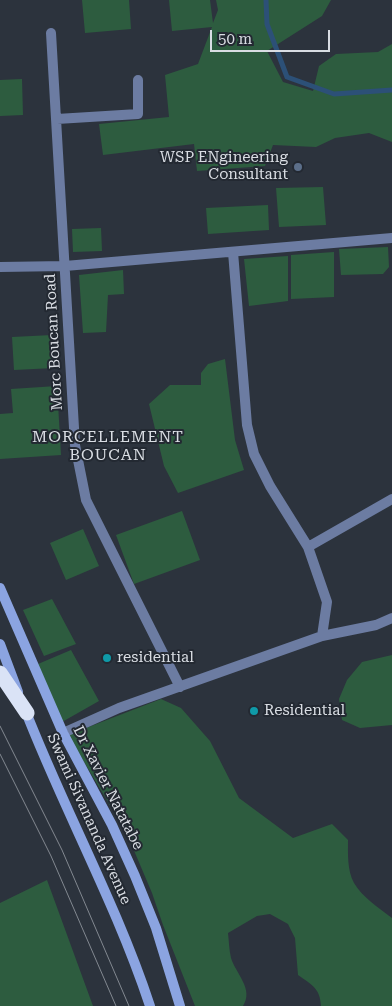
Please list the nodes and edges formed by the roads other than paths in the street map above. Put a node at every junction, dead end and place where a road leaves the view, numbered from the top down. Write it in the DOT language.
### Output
graph roads {
  1 [pos="52,33"];
  2 [pos="138,80"];
  3 [pos="57,119"];
  4 [pos="392,238"];
  5 [pos="233,252"];
  6 [pos="64,266"];
  7 [pos="0,267"];
  8 [pos="392,499"];
  9 [pos="308,547"];
  10 [pos="0,588"];
  11 [pos="392,618"];
  12 [pos="322,636"];
  13 [pos="0,644"];
  14 [pos="0,672"];
  15 [pos="180,687"];
  16 [pos="27,713"];
  17 [pos="62,733"];
  18 [pos="150,1006"];
  19 [pos="180,1006"];
  1 -- 3 [label="street, Morc Boucan Road"];
  2 -- 3 [label="street"];
  3 -- 6 [label="street, Morc Boucan Road"];
  4 -- 5 [label="street"];
  5 -- 6 [label="street"];
  5 -- 9 [label="street"];
  6 -- 7 [label="street"];
  6 -- 15 [label="street, Morc Boucan Road"];
  8 -- 9 [label="street"];
  9 -- 12 [label="street"];
  10 -- 17 [label="main road, Dr Xavier Natatabe"];
  11 -- 12 [label="street"];
  12 -- 15 [label="street"];
  13 -- 16 [label="main road, Swami Sivananda Avenue"];
  14 -- 16 [label="highway"];
  15 -- 17 [label="street"];
  16 -- 18 [label="main road, Swami Sivananda Avenue"];
  17 -- 19 [label="main road, Dr Xavier Natatabe"];
}
